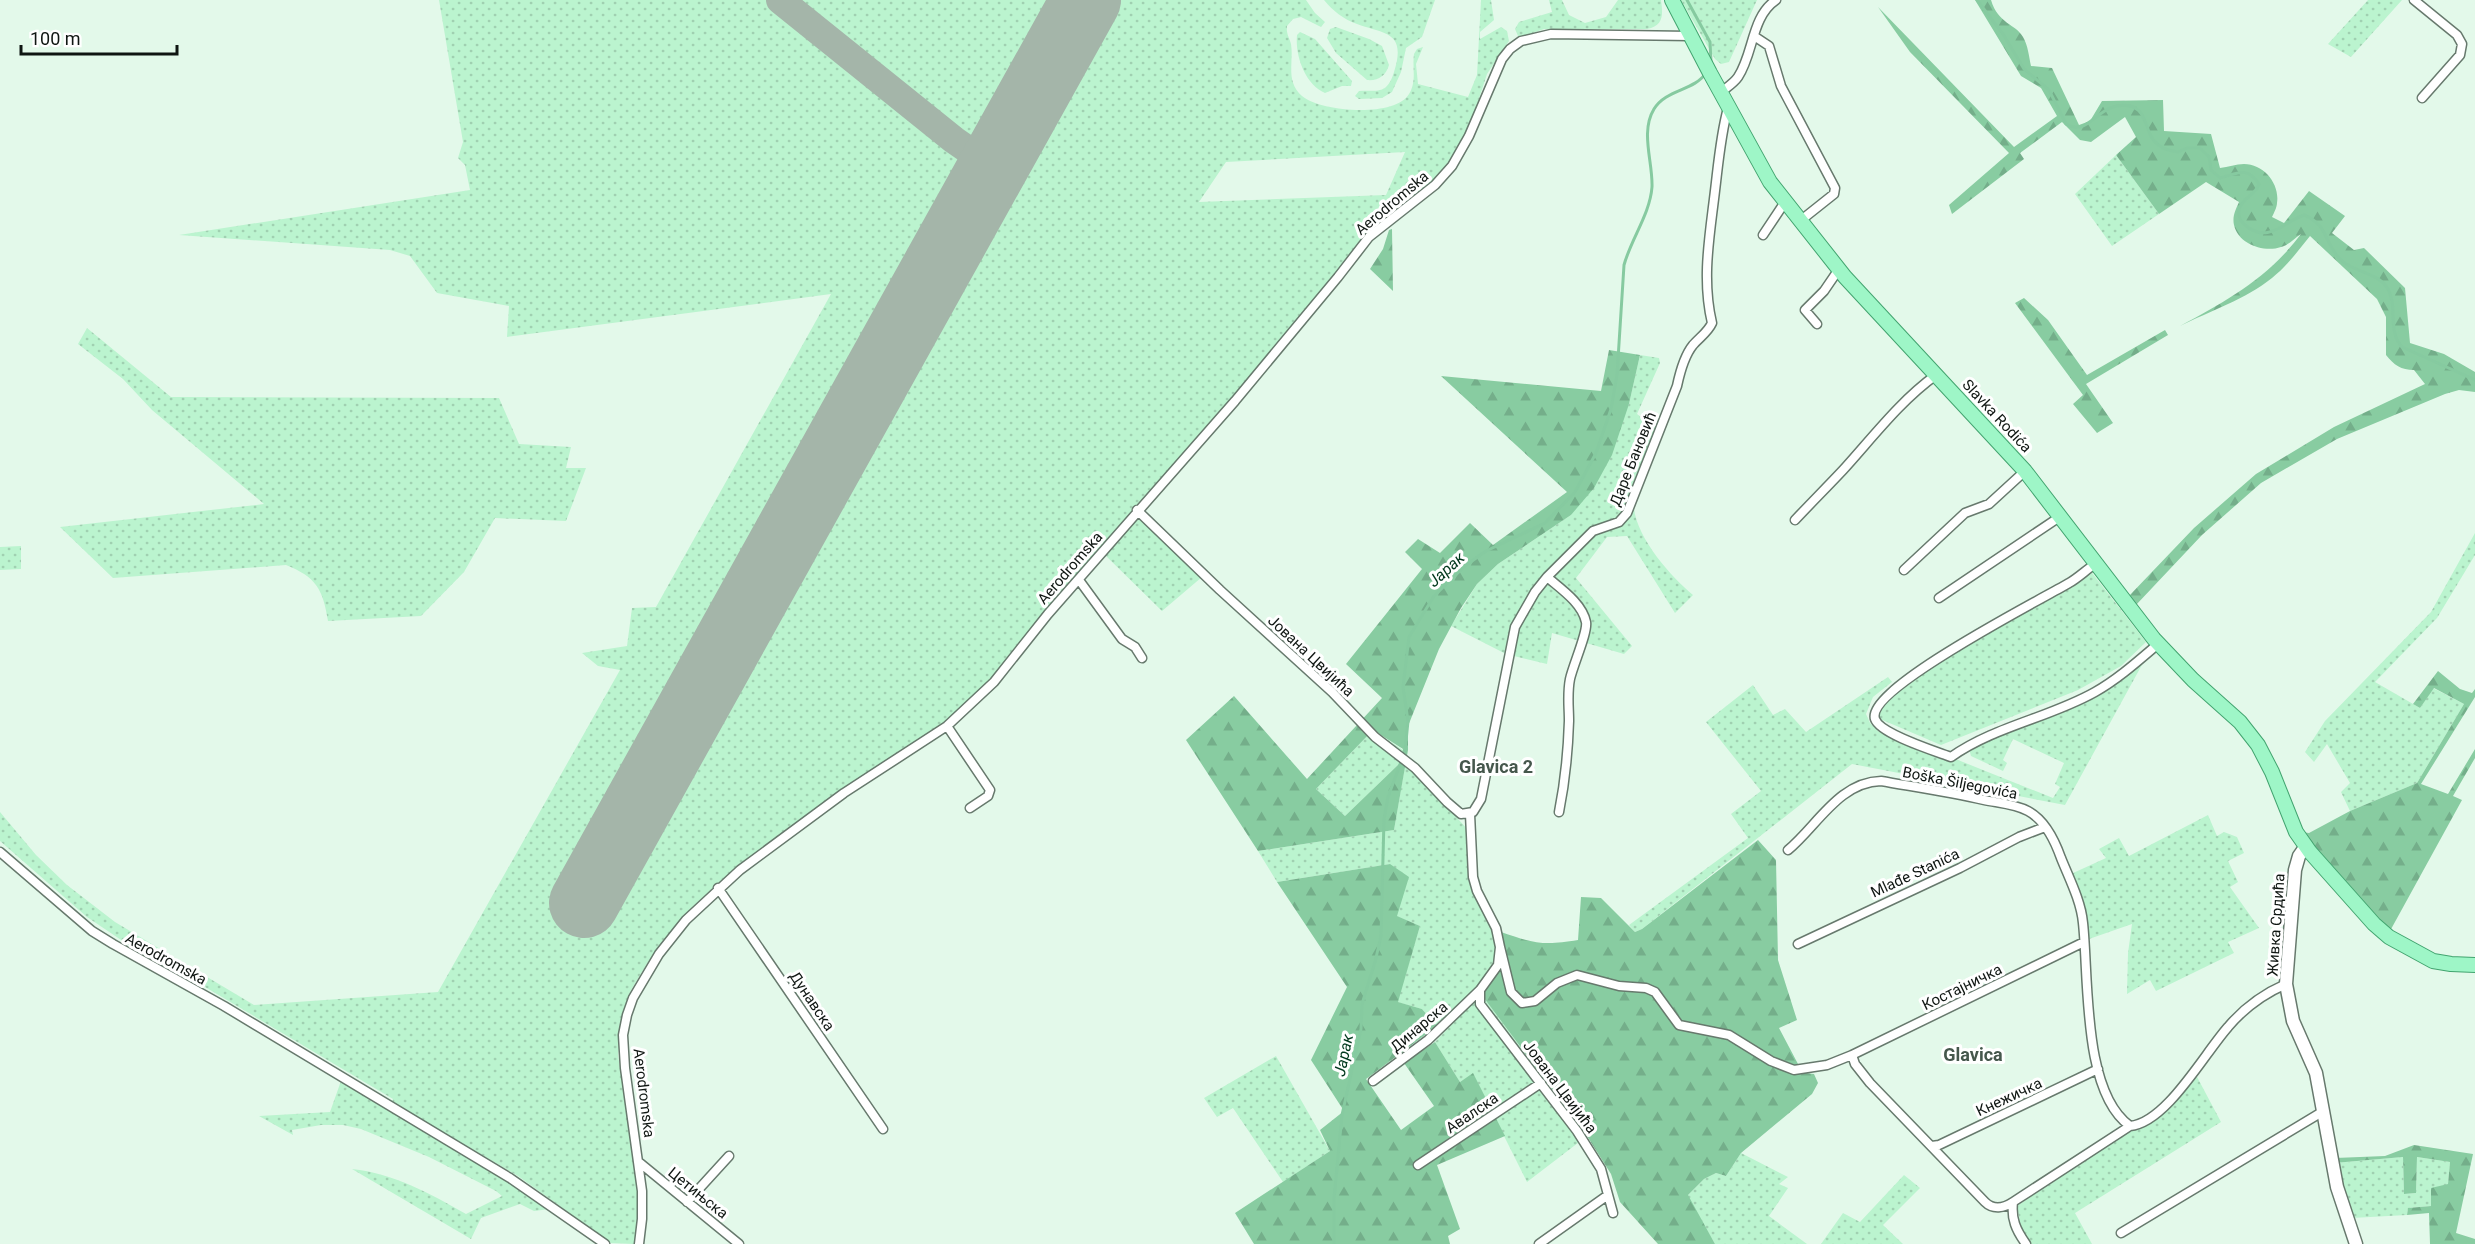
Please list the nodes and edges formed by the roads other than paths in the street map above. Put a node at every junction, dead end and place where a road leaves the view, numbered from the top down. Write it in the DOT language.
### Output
graph roads {
  1 [pos="1672,0"];
  2 [pos="1776,0"];
  3 [pos="2414,0"];
  4 [pos="1690,36"];
  5 [pos="1754,36"];
  6 [pos="1720,93"];
  7 [pos="2422,98"];
  8 [pos="1728,107"];
  9 [pos="1785,202"];
  10 [pos="1800,221"];
  11 [pos="1763,235"];
  12 [pos="1839,269"];
  13 [pos="1817,324"];
  14 [pos="1936,375"];
  15 [pos="2025,471"];
  16 [pos="1137,510"];
  17 [pos="2061,516"];
  18 [pos="1795,520"];
  19 [pos="2095,564"];
  20 [pos="1904,570"];
  21 [pos="1547,577"];
  22 [pos="1079,580"];
  23 [pos="1939,598"];
  24 [pos="2158,644"];
  25 [pos="1142,657"];
  26 [pos="947,726"];
  27 [pos="970,808"];
  28 [pos="1559,812"];
  29 [pos="1470,814"];
  30 [pos="2044,827"];
  31 [pos="2306,846"];
  32 [pos="1788,850"];
  33 [pos="0,852"];
  34 [pos="718,888"];
  35 [pos="2084,942"];
  36 [pos="1798,944"];
  37 [pos="1500,947"];
  38 [pos="2475,965"];
  39 [pos="2286,984"];
  40 [pos="1480,990"];
  41 [pos="1852,1055"];
  42 [pos="2098,1069"];
  43 [pos="1373,1081"];
  44 [pos="1541,1083"];
  45 [pos="2322,1112"];
  46 [pos="2130,1126"];
  47 [pos="883,1129"];
  48 [pos="1932,1146"];
  49 [pos="729,1156"];
  50 [pos="639,1163"];
  51 [pos="1418,1165"];
  52 [pos="1608,1196"];
  53 [pos="687,1202"];
  54 [pos="2013,1202"];
  55 [pos="1613,1213"];
  56 [pos="2121,1233"];
  57 [pos="605,1244"];
  58 [pos="639,1244"];
  59 [pos="739,1244"];
  60 [pos="1539,1244"];
  61 [pos="2026,1244"];
  62 [pos="2356,1244"];
  1 -- 4 [label="main road, Slavka Rodića"];
  2 -- 5 [label="street"];
  3 -- 7 [label="street"];
  4 -- 6 [label="main road, Slavka Rodića"];
  4 -- 16 [label="street, Aerodromska"];
  5 -- 6 [label="street"];
  5 -- 10 [label="street"];
  6 -- 8 [label="main road, Slavka Rodića"];
  8 -- 9 [label="main road, Slavka Rodića"];
  8 -- 21 [label="street, Даре Бановић"];
  9 -- 10 [label="main road, Slavka Rodića"];
  9 -- 11 [label="street"];
  10 -- 12 [label="main road, Slavka Rodića"];
  12 -- 13 [label="street"];
  12 -- 14 [label="main road, Slavka Rodića"];
  14 -- 15 [label="main road, Slavka Rodića"];
  14 -- 18 [label="street"];
  15 -- 17 [label="main road, Slavka Rodića"];
  15 -- 20 [label="street"];
  16 -- 22 [label="street, Aerodromska"];
  16 -- 29 [label="street, Јована Цвијића"];
  17 -- 19 [label="main road, Slavka Rodića"];
  17 -- 23 [label="street"];
  19 -- 24 [label="main road, Slavka Rodića"];
  19 -- 24 [label="street"];
  21 -- 28 [label="street"];
  21 -- 29 [label="street, Даре Бановић"];
  22 -- 25 [label="street"];
  22 -- 26 [label="street, Aerodromska"];
  24 -- 31 [label="main road, Slavka Rodića"];
  26 -- 27 [label="street"];
  26 -- 34 [label="street, Aerodromska"];
  29 -- 37 [label="street"];
  30 -- 32 [label="street, Boška Šiljegovića"];
  30 -- 35 [label="street, Boška Šiljegovića"];
  30 -- 36 [label="street, Mlađe Stanića"];
  31 -- 38 [label="main road, Slavka Rodića"];
  31 -- 39 [label="main road, Живка Срдића"];
  33 -- 57 [label="street, Aerodromska"];
  34 -- 47 [label="street, Дунавска"];
  34 -- 50 [label="street, Aerodromska"];
  35 -- 41 [label="street, Костајничка"];
  35 -- 42 [label="street, Boška Šiljegovića"];
  37 -- 40 [label="street"];
  37 -- 41 [label="street, Костајничка"];
  39 -- 45 [label="main road, Живка Срдића"];
  39 -- 46 [label="street"];
  40 -- 43 [label="street, Динарска"];
  40 -- 44 [label="street, Јована Цвијића"];
  41 -- 48 [label="street"];
  42 -- 46 [label="street, Boška Šiljegovića"];
  42 -- 48 [label="street, Кнежичка"];
  44 -- 51 [label="street, Авалска"];
  44 -- 52 [label="street, Јована Цвијића"];
  45 -- 56 [label="street"];
  45 -- 62 [label="main road, Живка Срдића"];
  46 -- 54 [label="street"];
  48 -- 54 [label="street"];
  49 -- 53 [label="street"];
  50 -- 53 [label="street, Цетињска"];
  50 -- 58 [label="street, Aerodromska"];
  52 -- 55 [label="street, Јована Цвијића"];
  52 -- 60 [label="street"];
  53 -- 59 [label="street, Цетињска"];
  54 -- 61 [label="street"];
}
